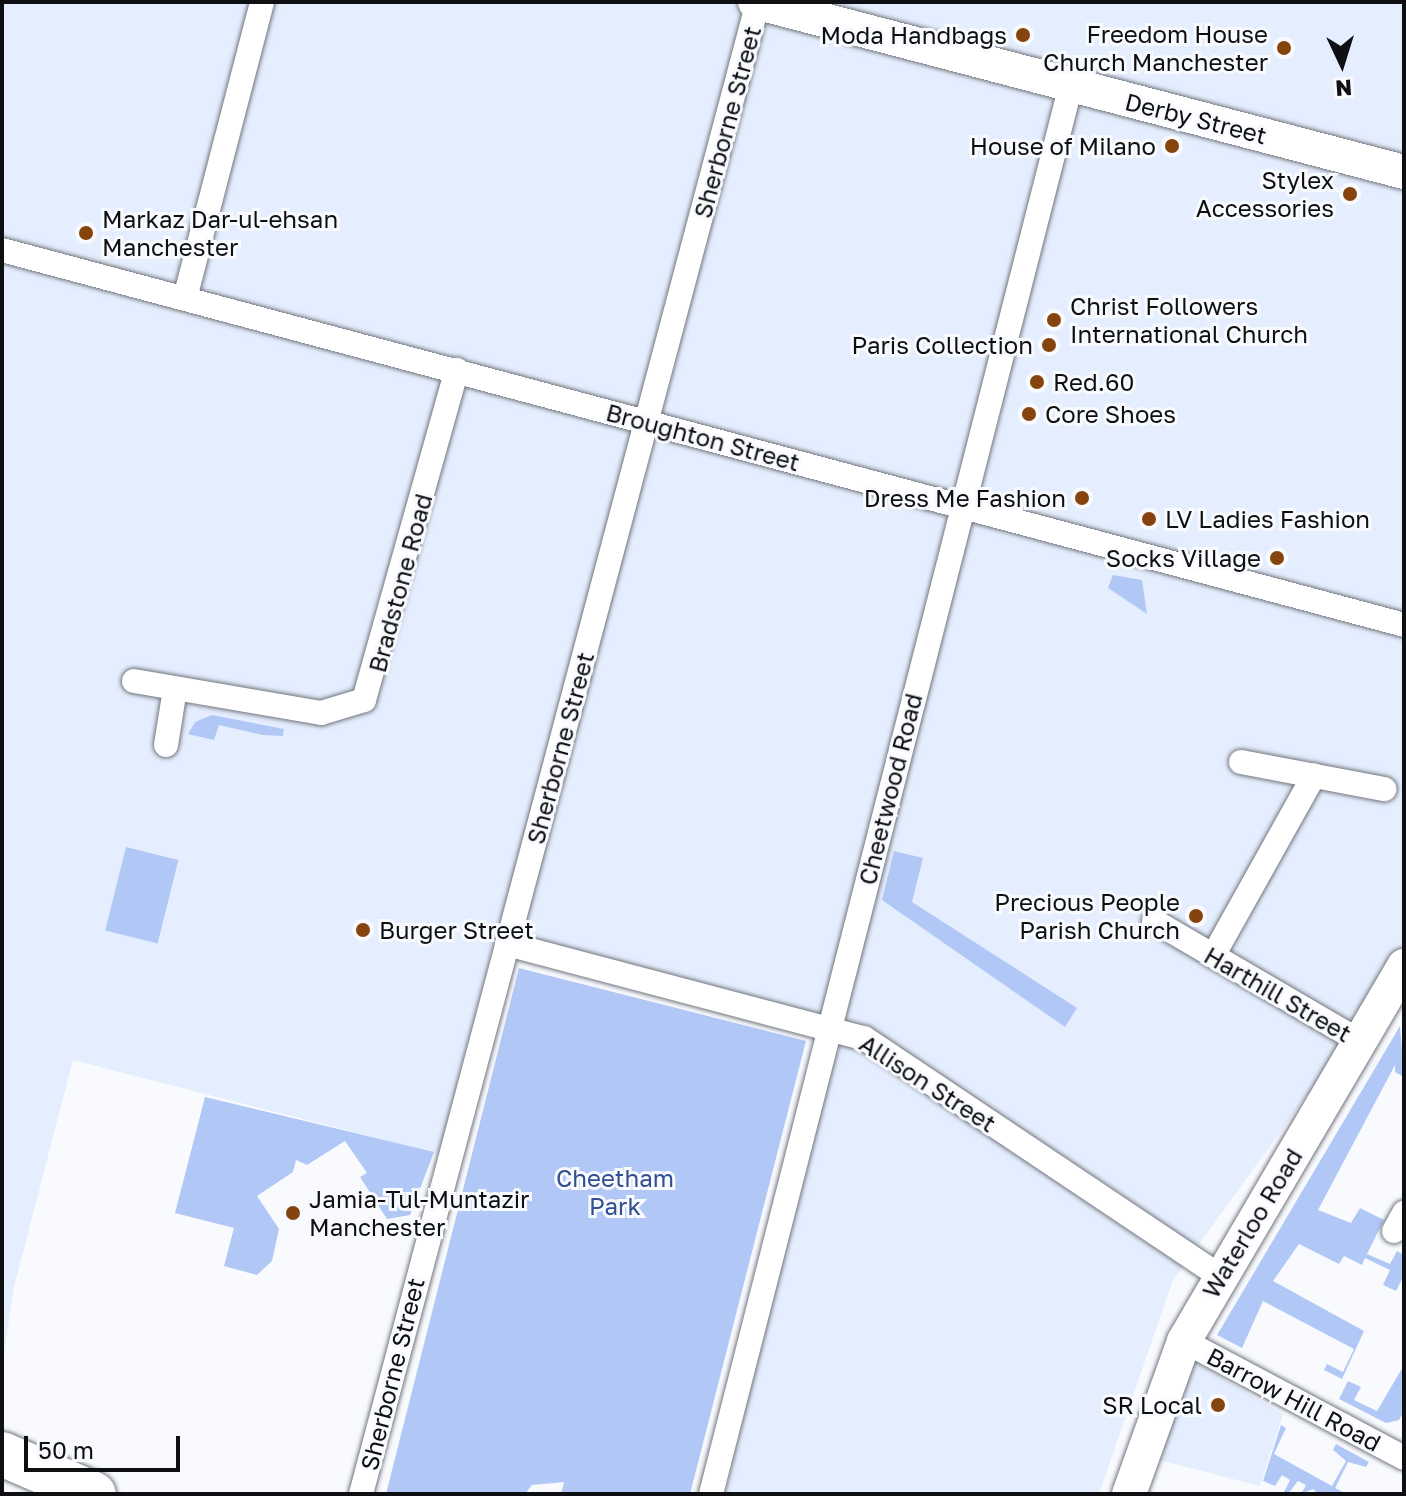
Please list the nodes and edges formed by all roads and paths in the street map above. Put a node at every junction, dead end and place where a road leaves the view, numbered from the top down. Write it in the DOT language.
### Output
graph roads {
  1 [pos="262,2"];
  2 [pos="757,2"];
  3 [pos="1071,85"];
  4 [pos="1404,172"];
  5 [pos="2,250"];
  6 [pos="185,298"];
  7 [pos="457,370"];
  8 [pos="646,421"];
  9 [pos="960,506"];
  10 [pos="1404,625"];
  11 [pos="134,681"];
  12 [pos="175,689"];
  13 [pos="166,745"];
  14 [pos="1241,762"];
  15 [pos="1314,775"];
  16 [pos="1384,789"];
  17 [pos="1154,921"];
  18 [pos="507,944"];
  19 [pos="1213,956"];
  20 [pos="1402,973"];
  21 [pos="830,1026"];
  22 [pos="1361,1042"];
  23 [pos="1220,1276"];
  24 [pos="1184,1341"];
  25 [pos="1402,1452"];
  26 [pos="2,1454"];
  27 [pos="94,1494"];
  28 [pos="361,1494"];
  29 [pos="711,1494"];
  30 [pos="1129,1494"];
  1 -- 6 [label="street"];
  2 -- 3 [label="street, Derby Street"];
  2 -- 8 [label="street, Sherborne Street"];
  3 -- 4 [label="street, Derby Street"];
  3 -- 9 [label="street, Cheetwood Road"];
  5 -- 6 [label="street, Broughton Street"];
  6 -- 7 [label="street, Broughton Street"];
  7 -- 8 [label="street, Broughton Street"];
  7 -- 12 [label="street, Bradstone Road"];
  8 -- 9 [label="street, Broughton Street"];
  8 -- 18 [label="street, Sherborne Street"];
  9 -- 10 [label="street, Broughton Street"];
  9 -- 21 [label="street, Cheetwood Road"];
  11 -- 12 [label="street, Bradstone Road"];
  12 -- 13 [label="street"];
  14 -- 15 [label="street"];
  15 -- 16 [label="street"];
  15 -- 19 [label="street"];
  17 -- 19 [label="street, Harthill Street"];
  18 -- 21 [label="street, Allison Street"];
  18 -- 28 [label="street, Sherborne Street"];
  19 -- 22 [label="street, Harthill Street"];
  20 -- 22 [label="street, Waterloo Road"];
  21 -- 23 [label="street, Allison Street"];
  21 -- 29 [label="street, Cheetwood Road"];
  22 -- 23 [label="street, Waterloo Road"];
  23 -- 24 [label="street, Waterloo Road"];
  24 -- 25 [label="street, Barrow Hill Road"];
  24 -- 30 [label="street, Waterloo Road"];
  26 -- 27 [label="highway"];
}
